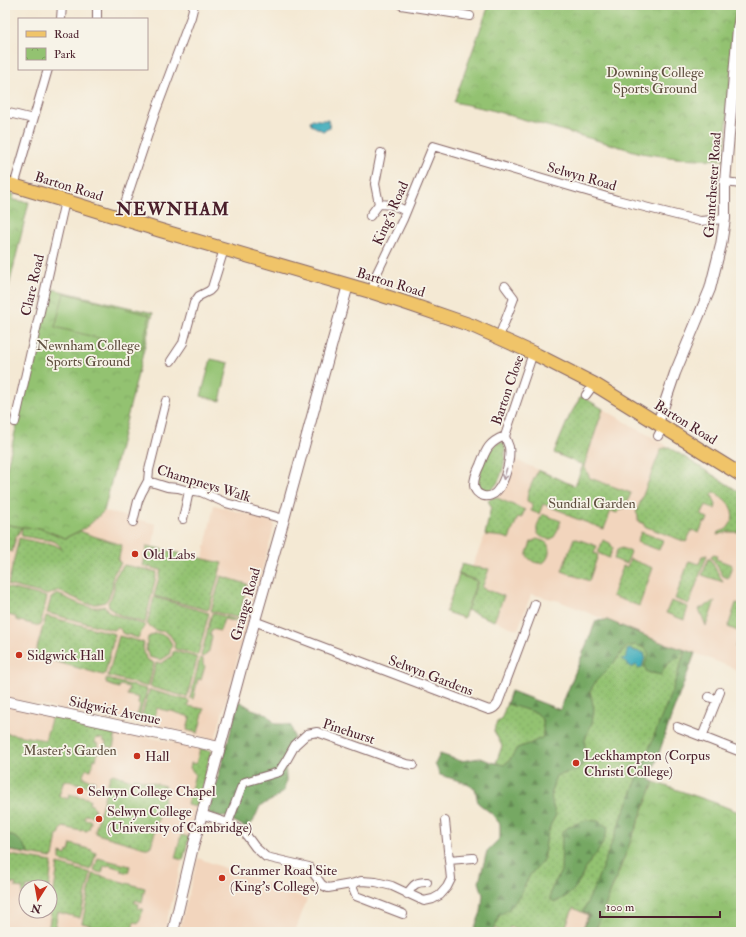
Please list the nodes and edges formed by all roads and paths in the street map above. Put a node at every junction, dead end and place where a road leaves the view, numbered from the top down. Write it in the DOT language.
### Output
graph roads {
  1 [pos="5,5"];
  2 [pos="62,5"];
  3 [pos="97,5"];
  4 [pos="194,5"];
  5 [pos="401,5"];
  6 [pos="5,9"];
  7 [pos="741,11"];
  8 [pos="470,16"];
  9 [pos="61,18"];
  10 [pos="97,18"];
  11 [pos="48,70"];
  12 [pos="5,112"];
  13 [pos="33,119"];
  14 [pos="434,146"];
  15 [pos="381,152"];
  16 [pos="725,182"];
  17 [pos="10,184"];
  18 [pos="741,184"];
  19 [pos="65,201"];
  20 [pos="380,204"];
  21 [pos="406,211"];
  22 [pos="370,216"];
  23 [pos="120,218"];
  24 [pos="725,219"];
  25 [pos="224,249"];
  26 [pos="348,285"];
  27 [pos="505,286"];
  28 [pos="372,292"];
  29 [pos="499,337"];
  30 [pos="533,353"];
  31 [pos="171,361"];
  32 [pos="594,384"];
  33 [pos="586,395"];
  34 [pos="166,401"];
  35 [pos="15,422"];
  36 [pos="660,429"];
  37 [pos="505,436"];
  38 [pos="741,475"];
  39 [pos="148,481"];
  40 [pos="189,491"];
  41 [pos="183,519"];
  42 [pos="284,519"];
  43 [pos="133,522"];
  44 [pos="535,604"];
  45 [pos="254,621"];
  46 [pos="720,692"];
  47 [pos="5,701"];
  48 [pos="678,727"];
  49 [pos="702,737"];
  50 [pos="219,747"];
  51 [pos="741,752"];
  52 [pos="413,765"];
  53 [pos="201,814"];
  54 [pos="445,821"];
  55 [pos="228,823"];
  56 [pos="473,858"];
  57 [pos="449,860"];
  58 [pos="427,882"];
  59 [pos="350,884"];
  60 [pos="408,894"];
  61 [pos="403,914"];
  62 [pos="173,932"];
  1 -- 6 [label="street"];
  2 -- 9 [label="street"];
  3 -- 10 [label="street"];
  4 -- 23 [label="street"];
  5 -- 8 [label="street"];
  7 -- 16 [label="street, Grantchester Road"];
  11 -- 13 [label="street"];
  12 -- 13 [label="street"];
  13 -- 17 [label="street"];
  14 -- 21 [label="street, King's Road"];
  14 -- 24 [label="street, Selwyn Road"];
  15 -- 20 [label="street"];
  16 -- 18 [label="street"];
  16 -- 24 [label="street, Grantchester Road"];
  17 -- 19 [label="main road, Barton Road"];
  19 -- 23 [label="main road, Barton Road"];
  19 -- 35 [label="street, Clare Road"];
  20 -- 21 [label="street"];
  20 -- 22 [label="street"];
  21 -- 28 [label="street, King's Road"];
  23 -- 25 [label="main road, Barton Road"];
  24 -- 36 [label="street, Grantchester Road"];
  25 -- 26 [label="main road, Barton Road"];
  25 -- 31 [label="street"];
  26 -- 28 [label="main road, Barton Road"];
  26 -- 42 [label="street, Grange Road"];
  27 -- 29 [label="street"];
  28 -- 29 [label="main road, Barton Road"];
  29 -- 30 [label="main road, Barton Road"];
  30 -- 32 [label="main road, Barton Road"];
  30 -- 37 [label="street, Barton Close"];
  32 -- 33 [label="street"];
  32 -- 36 [label="main road, Barton Road"];
  34 -- 39 [label="street, Champneys Walk"];
  36 -- 38 [label="main road, Barton Road"];
  37 -- 37 [label="street, Barton Close, one-way"];
  39 -- 40 [label="street, Champneys Walk"];
  39 -- 43 [label="street"];
  40 -- 41 [label="street"];
  40 -- 42 [label="street, Champneys Walk"];
  42 -- 45 [label="street, Grange Road"];
  44 -- 45 [label="street, Selwyn Gardens"];
  45 -- 50 [label="street, Grange Road"];
  46 -- 49 [label="street"];
  47 -- 50 [label="street, Sidgwick Avenue"];
  48 -- 49 [label="street"];
  49 -- 51 [label="street"];
  50 -- 53 [label="street, Grange Road"];
  52 -- 55 [label="street, Pinehurst"];
  53 -- 55 [label="street"];
  53 -- 62 [label="street, Grange Road"];
  54 -- 57 [label="street"];
  55 -- 59 [label="street"];
  56 -- 57 [label="street"];
  57 -- 60 [label="street"];
  58 -- 60 [label="street"];
  59 -- 60 [label="street"];
  59 -- 61 [label="street"];
}
